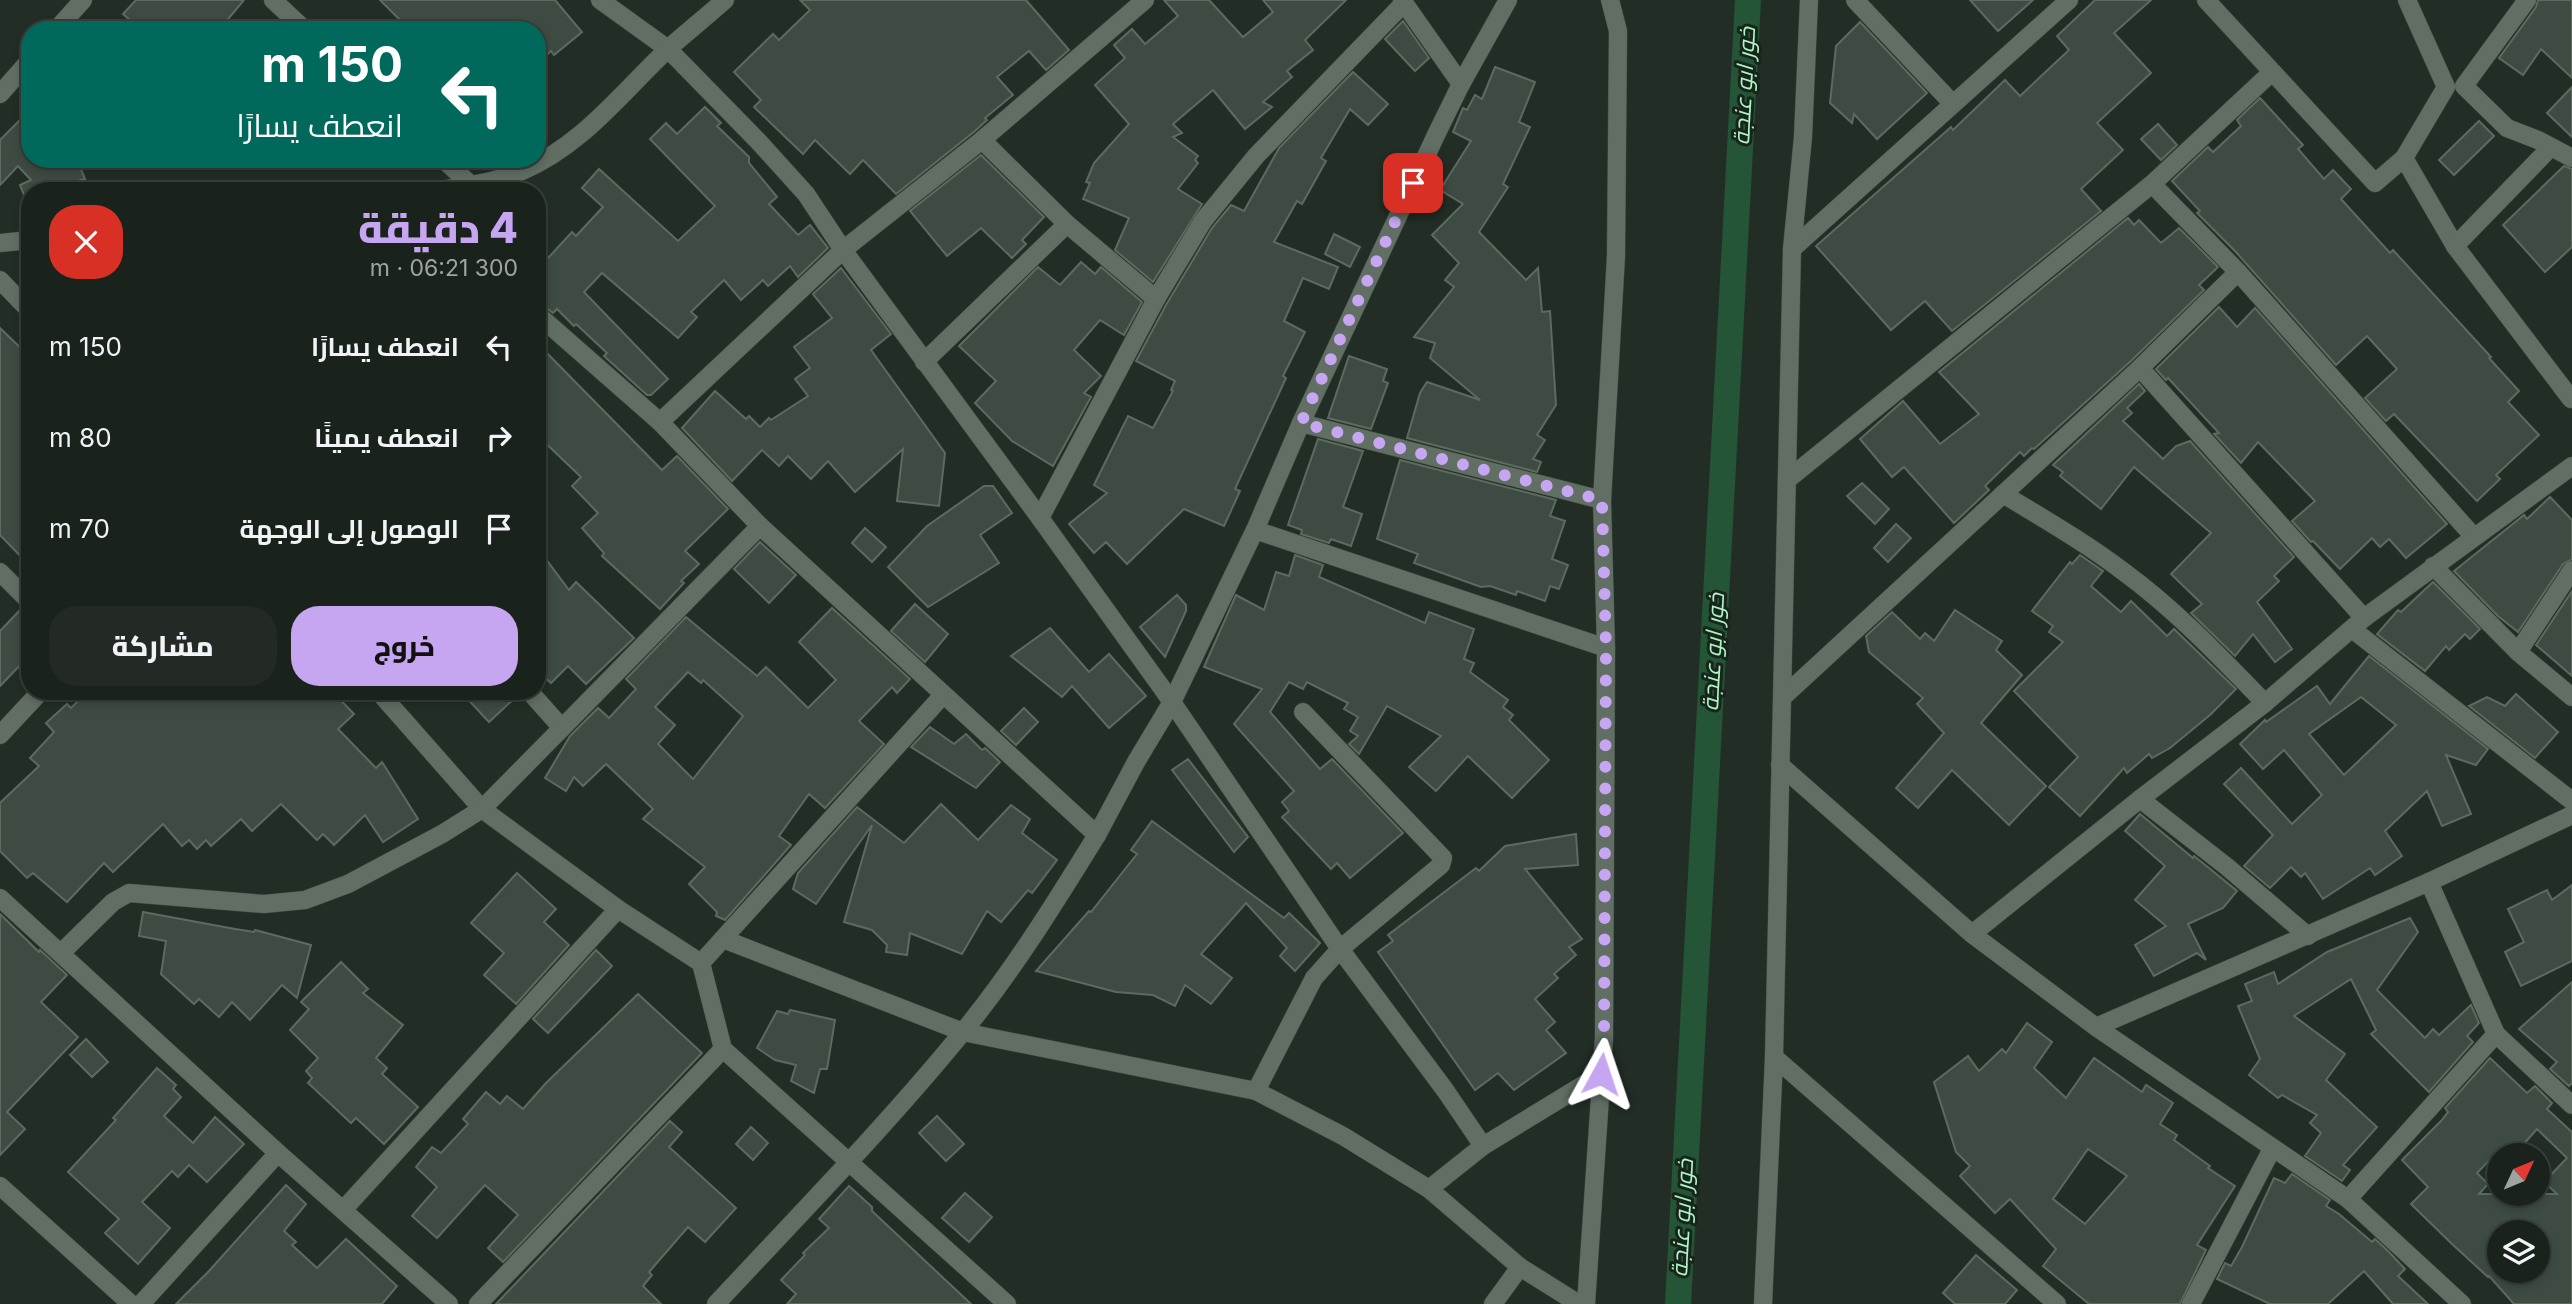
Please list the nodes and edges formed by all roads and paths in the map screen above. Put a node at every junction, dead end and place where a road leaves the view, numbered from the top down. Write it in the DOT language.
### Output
graph roads {
  1 [pos="83,0"];
  2 [pos="273,0"];
  3 [pos="600,0"];
  4 [pos="726,0"];
  5 [pos="1145,0"];
  6 [pos="1508,0"];
  7 [pos="1610,0"];
  8 [pos="1809,0"];
  9 [pos="1855,0"];
  10 [pos="2069,0"];
  11 [pos="2206,0"];
  12 [pos="2407,0"];
  13 [pos="2527,0"];
  14 [pos="1403,1"];
  15 [pos="65,21"];
  16 [pos="295,21"];
  17 [pos="668,49"];
  18 [pos="21,70"];
  19 [pos="2272,72"];
  20 [pos="1461,84"];
  21 [pos="2455,87"];
  22 [pos="0,94"];
  23 [pos="1952,103"];
  24 [pos="982,140"];
  25 [pos="2550,148"];
  26 [pos="546,157"];
  27 [pos="2403,158"];
  28 [pos="2572,158"];
  29 [pos="453,168"];
  30 [pos="527,168"];
  31 [pos="468,182"];
  32 [pos="482,182"];
  33 [pos="2152,184"];
  34 [pos="1067,224"];
  35 [pos="21,241"];
  36 [pos="0,243"];
  37 [pos="2455,246"];
  38 [pos="843,250"];
  39 [pos="1792,250"];
  40 [pos="2238,272"];
  41 [pos="0,280"];
  42 [pos="1156,299"];
  43 [pos="21,302"];
  44 [pos="546,322"];
  45 [pos="924,362"];
  46 [pos="2140,368"];
  47 [pos="2572,400"];
  48 [pos="660,422"];
  49 [pos="1301,423"];
  50 [pos="2572,466"];
  51 [pos="1787,480"];
  52 [pos="2003,494"];
  53 [pos="1602,500"];
  54 [pos="1040,519"];
  55 [pos="760,526"];
  56 [pos="1255,530"];
  57 [pos="2474,537"];
  58 [pos="2433,566"];
  59 [pos="2572,570"];
  60 [pos="0,572"];
  61 [pos="21,593"];
  62 [pos="2358,623"];
  63 [pos="1606,648"];
  64 [pos="2518,652"];
  65 [pos="943,695"];
  66 [pos="1783,697"];
  67 [pos="2572,697"];
  68 [pos="33,700"];
  69 [pos="386,700"];
  70 [pos="537,700"];
  71 [pos="1172,702"];
  72 [pos="2265,703"];
  73 [pos="1303,712"];
  74 [pos="562,728"];
  75 [pos="0,735"];
  76 [pos="1780,765"];
  77 [pos="2140,799"];
  78 [pos="2572,801"];
  79 [pos="482,809"];
  80 [pos="2572,815"];
  81 [pos="1097,835"];
  82 [pos="2429,882"];
  83 [pos="0,898"];
  84 [pos="618,909"];
  85 [pos="1972,934"];
  86 [pos="2308,936"];
  87 [pos="723,939"];
  88 [pos="1339,948"];
  89 [pos="61,953"];
  90 [pos="701,963"];
  91 [pos="2096,1027"];
  92 [pos="963,1032"];
  93 [pos="2496,1034"];
  94 [pos="723,1049"];
  95 [pos="1774,1057"];
  96 [pos="1601,1074"];
  97 [pos="1256,1091"];
  98 [pos="2572,1105"];
  99 [pos="1482,1146"];
  100 [pos="2272,1149"];
  101 [pos="278,1153"];
  102 [pos="848,1162"];
  103 [pos="0,1186"];
  104 [pos="1429,1189"];
  105 [pos="2348,1199"];
  106 [pos="344,1210"];
  107 [pos="1520,1267"];
  108 [pos="131,1304"];
  109 [pos="141,1304"];
  110 [pos="449,1304"];
  111 [pos="478,1304"];
  112 [pos="716,1304"];
  113 [pos="1007,1304"];
  114 [pos="1493,1304"];
  115 [pos="1579,1304"];
  116 [pos="1586,1304"];
  117 [pos="1763,1304"];
  118 [pos="2057,1304"];
  119 [pos="2191,1304"];
  120 [pos="2462,1304"];
  1 -- 15 [label="street"];
  2 -- 16 [label="street"];
  3 -- 17 [label="street"];
  4 -- 17 [label="street"];
  5 -- 24 [label="street"];
  6 -- 20 [label="street"];
  7 -- 53 [label="street"];
  8 -- 39 [label="street"];
  9 -- 23 [label="street"];
  10 -- 23 [label="street"];
  11 -- 19 [label="street"];
  12 -- 21 [label="street"];
  13 -- 21 [label="street"];
  14 -- 20 [label="street"];
  14 -- 42 [label="street"];
  17 -- 26 [label="street"];
  17 -- 38 [label="street"];
  18 -- 22 [label="street"];
  19 -- 27 [label="street"];
  19 -- 33 [label="street"];
  20 -- 49 [label="street"];
  21 -- 25 [label="street"];
  21 -- 27 [label="street"];
  23 -- 39 [label="street"];
  24 -- 34 [label="street"];
  24 -- 38 [label="street"];
  25 -- 28 [label="street"];
  25 -- 37 [label="street"];
  27 -- 37 [label="street"];
  29 -- 31 [label="street"];
  30 -- 32 [label="street"];
  33 -- 40 [label="street"];
  33 -- 51 [label="street"];
  34 -- 42 [label="street"];
  34 -- 45 [label="street"];
  35 -- 36 [label="street"];
  37 -- 47 [label="street"];
  38 -- 45 [label="street"];
  38 -- 48 [label="street"];
  39 -- 51 [label="street"];
  40 -- 46 [label="street"];
  40 -- 57 [label="street"];
  41 -- 43 [label="street"];
  42 -- 54 [label="street"];
  44 -- 48 [label="street"];
  45 -- 54 [label="street"];
  46 -- 52 [label="street"];
  46 -- 62 [label="street"];
  48 -- 55 [label="street"];
  49 -- 53 [label="street"];
  49 -- 56 [label="street"];
  50 -- 57 [label="street"];
  51 -- 66 [label="street"];
  52 -- 66 [label="street"];
  52 -- 72 [label="street"];
  53 -- 63 [label="street"];
  54 -- 71 [label="street"];
  55 -- 65 [label="street"];
  55 -- 74 [label="street"];
  56 -- 63 [label="street"];
  56 -- 71 [label="street"];
  57 -- 58 [label="street"];
  58 -- 62 [label="street"];
  58 -- 64 [label="street"];
  59 -- 64 [label="street"];
  60 -- 61 [label="street"];
  62 -- 72 [label="street"];
  62 -- 78 [label="street"];
  63 -- 96 [label="street"];
  64 -- 67 [label="street"];
  65 -- 81 [label="street"];
  65 -- 87 [label="street"];
  66 -- 76 [label="street"];
  68 -- 75 [label="street"];
  69 -- 79 [label="street"];
  70 -- 74 [label="street"];
  71 -- 81 [label="street"];
  71 -- 88 [label="street"];
  72 -- 77 [label="street"];
  73 -- 88 [label="street"];
  74 -- 79 [label="street"];
  76 -- 85 [label="street"];
  76 -- 95 [label="street"];
  77 -- 85 [label="street"];
  77 -- 86 [label="street"];
  79 -- 84 [label="street"];
  79 -- 89 [label="street"];
  80 -- 82 [label="street"];
  81 -- 92 [label="street"];
  82 -- 86 [label="street"];
  82 -- 93 [label="street"];
  83 -- 89 [label="street"];
  84 -- 90 [label="street"];
  84 -- 106 [label="street"];
  85 -- 91 [label="street"];
  86 -- 91 [label="street"];
  87 -- 90 [label="street"];
  87 -- 92 [label="street"];
  88 -- 97 [label="street"];
  88 -- 99 [label="street"];
  89 -- 101 [label="street"];
  90 -- 94 [label="street"];
  91 -- 100 [label="street"];
  92 -- 97 [label="street"];
  92 -- 102 [label="street"];
  93 -- 98 [label="street"];
  93 -- 105 [label="street"];
  94 -- 102 [label="street"];
  94 -- 111 [label="street"];
  95 -- 117 [label="street"];
  95 -- 118 [label="street"];
  96 -- 99 [label="street"];
  96 -- 116 [label="street"];
  97 -- 104 [label="street"];
  99 -- 104 [label="street"];
  100 -- 105 [label="street"];
  100 -- 119 [label="street"];
  101 -- 106 [label="street"];
  101 -- 109 [label="street"];
  102 -- 112 [label="street"];
  102 -- 113 [label="street"];
  103 -- 108 [label="street"];
  104 -- 107 [label="street"];
  105 -- 120 [label="street"];
  106 -- 110 [label="street"];
  107 -- 114 [label="street"];
  107 -- 115 [label="street"];
}
